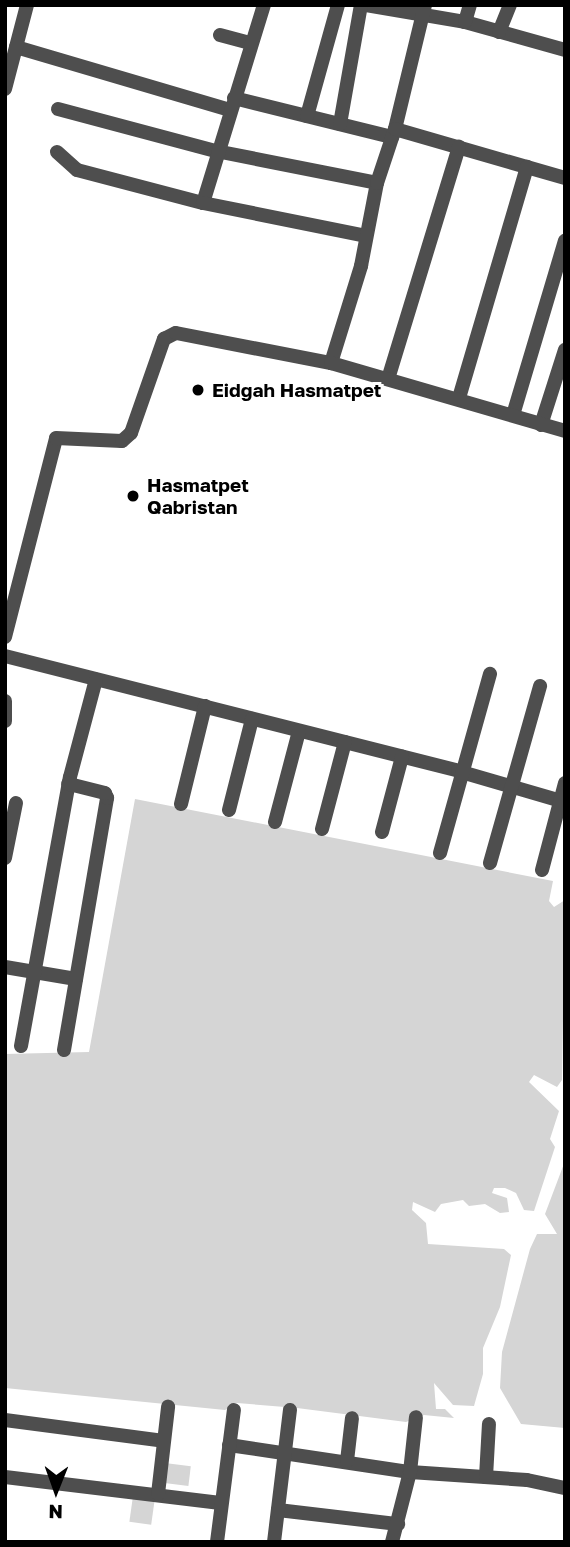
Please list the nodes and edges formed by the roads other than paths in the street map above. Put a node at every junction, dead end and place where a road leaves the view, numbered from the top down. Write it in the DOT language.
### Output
graph roads {
  1 [pos="27,5"];
  2 [pos="264,5"];
  3 [pos="338,5"];
  4 [pos="363,5"];
  5 [pos="470,5"];
  6 [pos="510,5"];
  7 [pos="424,12"];
  8 [pos="465,22"];
  9 [pos="499,32"];
  10 [pos="220,35"];
  11 [pos="250,43"];
  12 [pos="16,47"];
  13 [pos="565,50"];
  14 [pos="5,89"];
  15 [pos="232,104"];
  16 [pos="58,109"];
  17 [pos="307,116"];
  18 [pos="340,124"];
  19 [pos="393,133"];
  20 [pos="459,148"];
  21 [pos="216,151"];
  22 [pos="57,152"];
  23 [pos="527,167"];
  24 [pos="565,178"];
  25 [pos="377,183"];
  26 [pos="203,203"];
  27 [pos="366,236"];
  28 [pos="565,241"];
  29 [pos="565,350"];
  30 [pos="331,363"];
  31 [pos="388,379"];
  32 [pos="459,398"];
  33 [pos="513,415"];
  34 [pos="541,425"];
  35 [pos="565,431"];
  36 [pos="5,637"];
  37 [pos="5,656"];
  38 [pos="490,674"];
  39 [pos="96,679"];
  40 [pos="541,686"];
  41 [pos="5,701"];
  42 [pos="205,706"];
  43 [pos="253,719"];
  44 [pos="5,721"];
  45 [pos="299,731"];
  46 [pos="345,743"];
  47 [pos="401,757"];
  48 [pos="463,772"];
  49 [pos="565,783"];
  50 [pos="68,784"];
  51 [pos="512,787"];
  52 [pos="562,802"];
  53 [pos="16,803"];
  54 [pos="181,804"];
  55 [pos="229,810"];
  56 [pos="275,822"];
  57 [pos="322,830"];
  58 [pos="382,832"];
  59 [pos="440,853"];
  60 [pos="5,858"];
  61 [pos="490,863"];
  62 [pos="542,870"];
  63 [pos="5,967"];
  64 [pos="35,972"];
  65 [pos="76,979"];
  66 [pos="20,1046"];
  67 [pos="64,1050"];
  68 [pos="168,1407"];
  69 [pos="234,1410"];
  70 [pos="290,1410"];
  71 [pos="416,1417"];
  72 [pos="352,1418"];
  73 [pos="5,1420"];
  74 [pos="489,1424"];
  75 [pos="164,1441"];
  76 [pos="229,1444"];
  77 [pos="283,1451"];
  78 [pos="347,1461"];
  79 [pos="410,1472"];
  80 [pos="5,1477"];
  81 [pos="486,1477"];
  82 [pos="565,1488"];
  83 [pos="158,1494"];
  84 [pos="220,1503"];
  85 [pos="278,1510"];
  86 [pos="398,1524"];
  87 [pos="217,1542"];
  88 [pos="274,1542"];
  89 [pos="392,1542"];
  1 -- 12 [label="street"];
  2 -- 11 [label="street"];
  3 -- 17 [label="street"];
  4 -- 7 [label="street"];
  4 -- 18 [label="street"];
  5 -- 8 [label="street"];
  6 -- 9 [label="street"];
  7 -- 8 [label="street"];
  7 -- 19 [label="street"];
  8 -- 9 [label="street"];
  9 -- 13 [label="street"];
  10 -- 11 [label="street"];
  11 -- 15 [label="street"];
  12 -- 14 [label="street"];
  12 -- 15 [label="street"];
  15 -- 17 [label="street"];
  15 -- 21 [label="street"];
  16 -- 21 [label="street"];
  17 -- 18 [label="street"];
  18 -- 19 [label="street"];
  19 -- 20 [label="street"];
  19 -- 25 [label="street"];
  20 -- 23 [label="street"];
  20 -- 31 [label="street"];
  21 -- 25 [label="street"];
  21 -- 26 [label="street"];
  22 -- 26 [label="street"];
  23 -- 24 [label="street"];
  23 -- 32 [label="street"];
  25 -- 27 [label="street"];
  26 -- 27 [label="street"];
  27 -- 30 [label="street"];
  28 -- 33 [label="street"];
  29 -- 34 [label="street"];
  30 -- 31 [label="street"];
  30 -- 36 [label="street"];
  31 -- 32 [label="street"];
  32 -- 33 [label="street"];
  33 -- 34 [label="street"];
  34 -- 35 [label="street"];
  37 -- 39 [label="street"];
  38 -- 48 [label="street"];
  39 -- 42 [label="street"];
  39 -- 50 [label="street"];
  40 -- 51 [label="street"];
  41 -- 44 [label="street"];
  42 -- 43 [label="street"];
  42 -- 54 [label="street"];
  43 -- 45 [label="street"];
  43 -- 55 [label="street"];
  45 -- 46 [label="street"];
  45 -- 56 [label="street"];
  46 -- 47 [label="street"];
  46 -- 57 [label="street"];
  47 -- 48 [label="street"];
  47 -- 58 [label="street"];
  48 -- 51 [label="street"];
  48 -- 59 [label="street"];
  49 -- 52 [label="street"];
  50 -- 64 [label="street"];
  50 -- 65 [label="street"];
  51 -- 52 [label="street"];
  51 -- 61 [label="street"];
  52 -- 62 [label="street"];
  53 -- 60 [label="street"];
  63 -- 64 [label="street"];
  64 -- 65 [label="street"];
  64 -- 66 [label="street"];
  65 -- 67 [label="street"];
  68 -- 75 [label="street"];
  69 -- 76 [label="street"];
  70 -- 77 [label="street"];
  71 -- 79 [label="street"];
  72 -- 78 [label="street"];
  73 -- 75 [label="street"];
  74 -- 81 [label="street"];
  75 -- 83 [label="street"];
  76 -- 77 [label="street"];
  76 -- 84 [label="street"];
  77 -- 78 [label="street"];
  77 -- 85 [label="street"];
  78 -- 79 [label="street"];
  79 -- 81 [label="street"];
  79 -- 86 [label="street"];
  80 -- 83 [label="street"];
  81 -- 82 [label="street"];
  83 -- 84 [label="street"];
  84 -- 87 [label="street"];
  85 -- 86 [label="street"];
  85 -- 88 [label="street"];
  86 -- 89 [label="street"];
}
